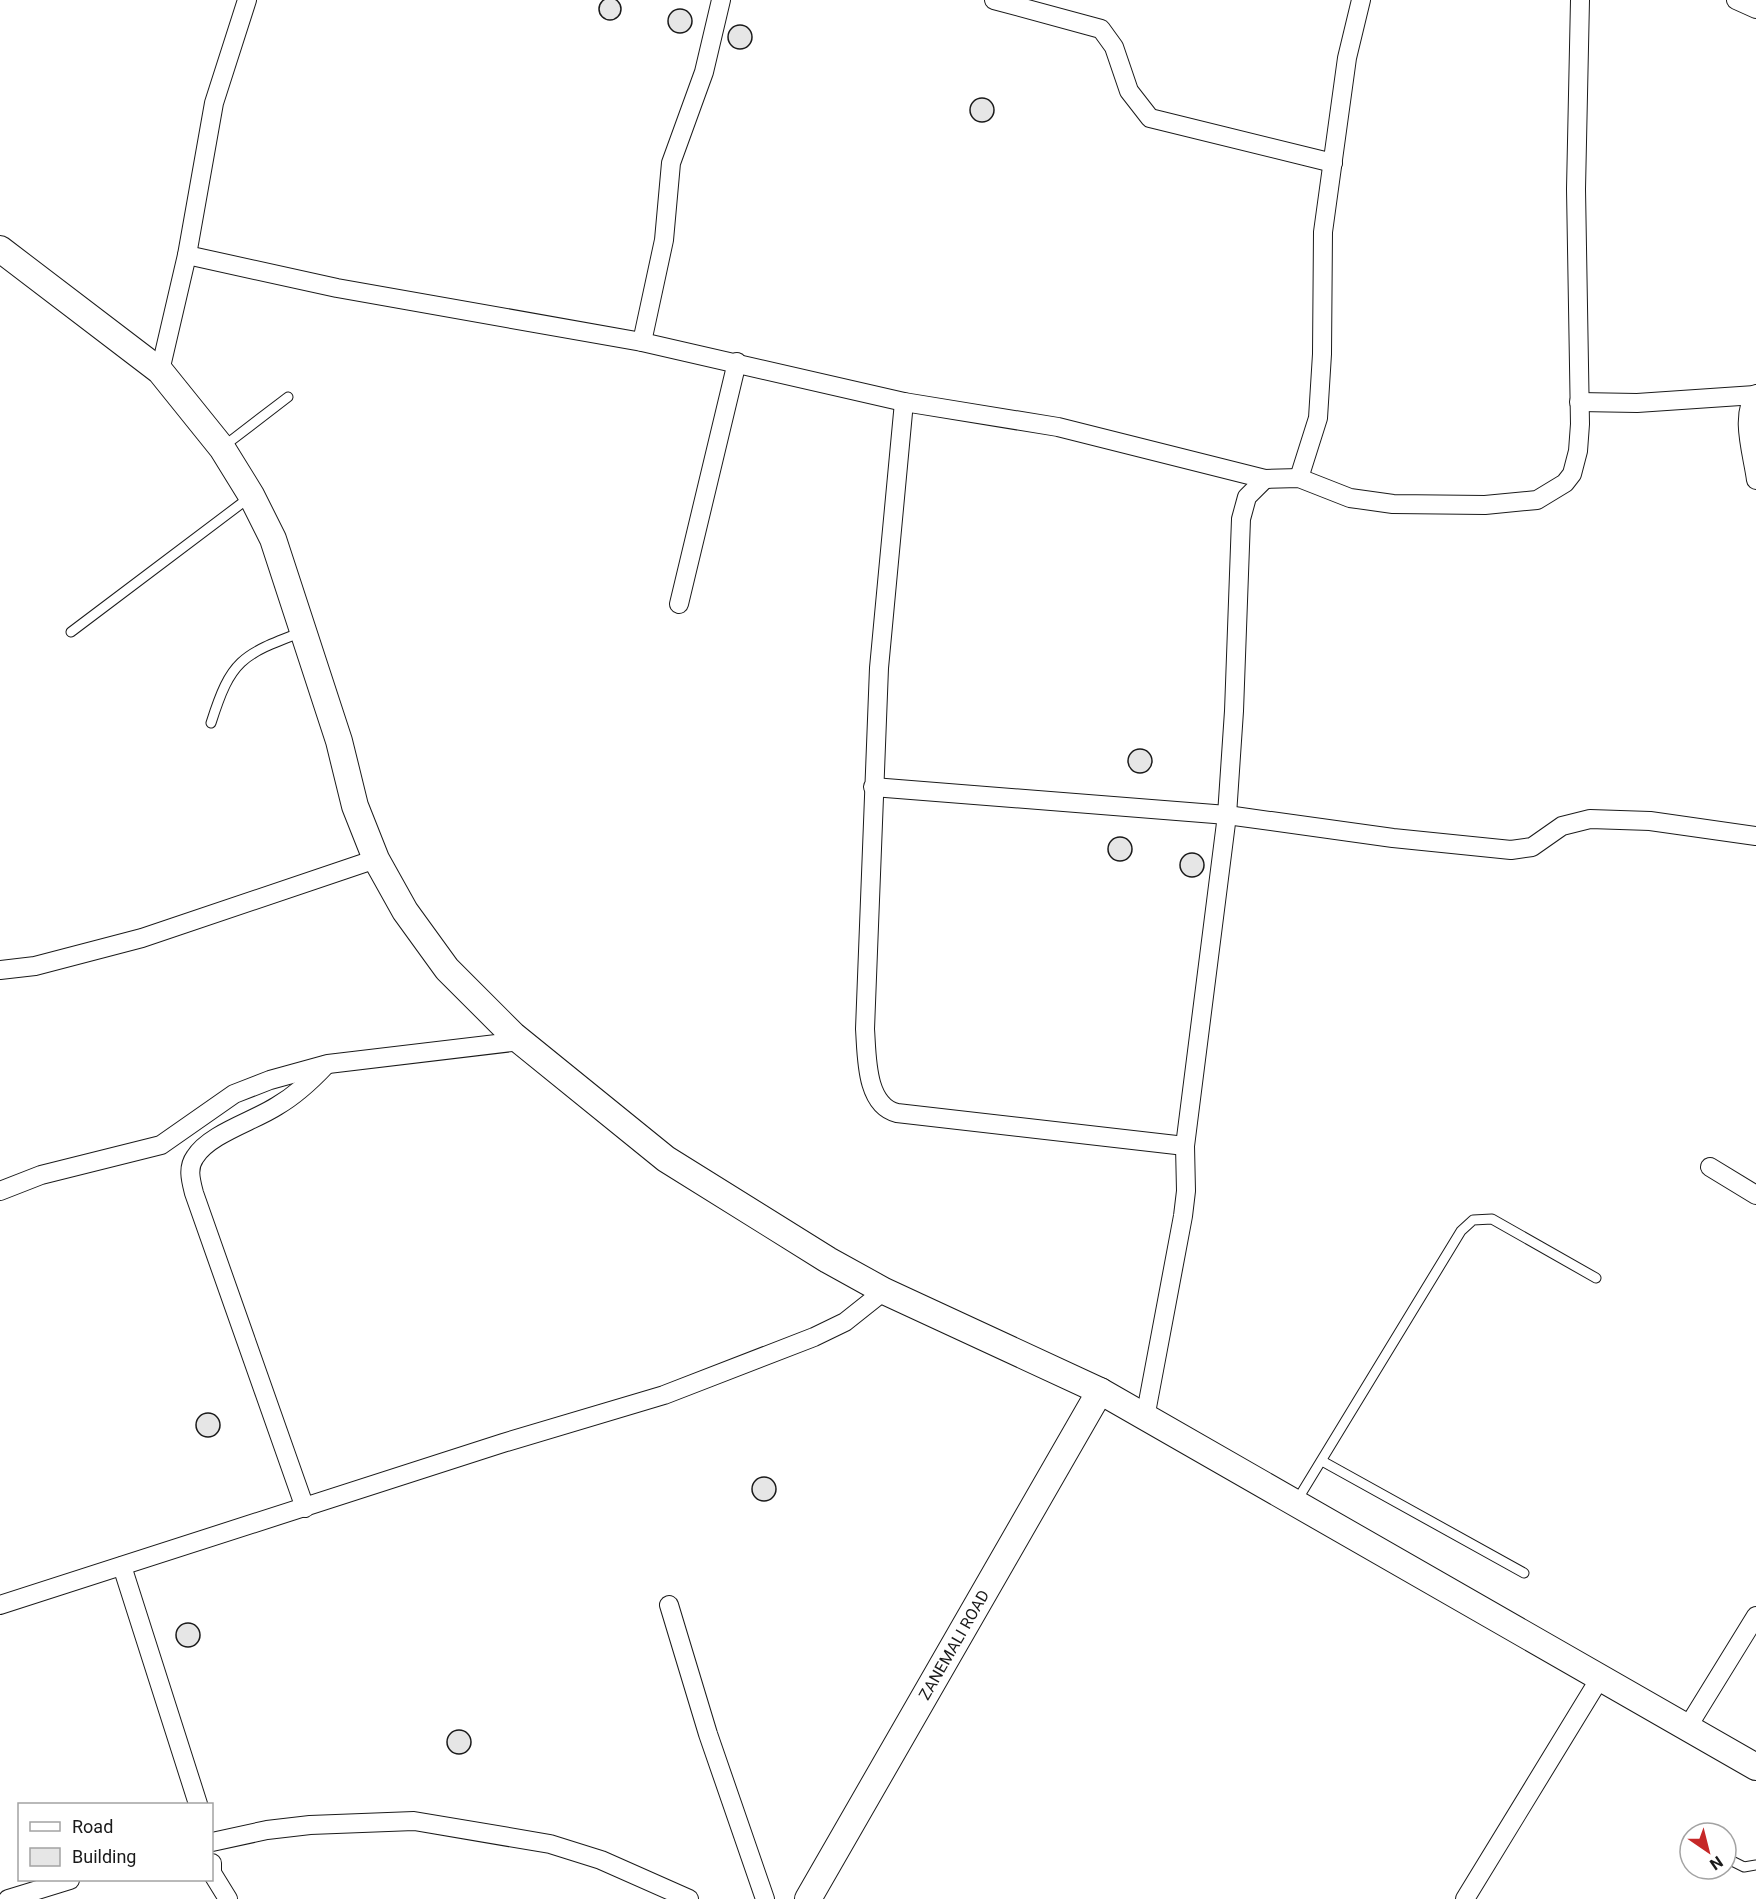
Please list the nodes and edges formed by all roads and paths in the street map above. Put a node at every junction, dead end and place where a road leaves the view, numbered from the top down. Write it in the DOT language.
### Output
graph roads {
  1 [pos="246,0"];
  2 [pos="721,0"];
  3 [pos="994,0"];
  4 [pos="1361,0"];
  5 [pos="1580,0"];
  6 [pos="1736,0"];
  7 [pos="1756,9"];
  8 [pos="1333,163"];
  9 [pos="2,254"];
  10 [pos="187,255"];
  11 [pos="642,342"];
  12 [pos="737,362"];
  13 [pos="160,371"];
  14 [pos="1755,394"];
  15 [pos="288,397"];
  16 [pos="904,402"];
  17 [pos="1580,402"];
  18 [pos="222,448"];
  19 [pos="1299,478"];
  20 [pos="1265,479"];
  21 [pos="1756,480"];
  22 [pos="251,495"];
  23 [pos="679,604"];
  24 [pos="71,632"];
  25 [pos="305,632"];
  26 [pos="211,723"];
  27 [pos="873,787"];
  28 [pos="1227,815"];
  29 [pos="1756,836"];
  30 [pos="376,859"];
  31 [pos="0,970"];
  32 [pos="521,1041"];
  33 [pos="327,1064"];
  34 [pos="1185,1146"];
  35 [pos="1710,1167"];
  36 [pos="0,1191"];
  37 [pos="1756,1195"];
  38 [pos="1596,1278"];
  39 [pos="885,1291"];
  40 [pos="1100,1391"];
  41 [pos="1145,1418"];
  42 [pos="1322,1461"];
  43 [pos="1296,1502"];
  44 [pos="305,1508"];
  45 [pos="122,1566"];
  46 [pos="1524,1574"];
  47 [pos="0,1605"];
  48 [pos="669,1605"];
  49 [pos="1756,1616"];
  50 [pos="1600,1678"];
  51 [pos="1687,1728"];
  52 [pos="1756,1767"];
  53 [pos="198,1803"];
  54 [pos="213,1842"];
  55 [pos="1738,1864"];
  56 [pos="1756,1865"];
  57 [pos="213,1875"];
  58 [pos="67,1881"];
  59 [pos="8,1899"];
  60 [pos="228,1899"];
  61 [pos="689,1899"];
  62 [pos="765,1899"];
  63 [pos="808,1899"];
  64 [pos="1465,1899"];
  1 -- 10 [label="street"];
  2 -- 11 [label="street"];
  3 -- 8 [label="street"];
  4 -- 8 [label="street"];
  5 -- 17 [label="street"];
  6 -- 7 [label="street"];
  8 -- 19 [label="street"];
  9 -- 13 [label="street"];
  10 -- 11 [label="street"];
  10 -- 13 [label="street"];
  11 -- 12 [label="street"];
  12 -- 16 [label="street"];
  12 -- 23 [label="street"];
  13 -- 18 [label="street"];
  14 -- 17 [label="street"];
  14 -- 21 [label="street"];
  15 -- 18 [label="lane"];
  16 -- 20 [label="street"];
  16 -- 27 [label="street"];
  17 -- 19 [label="street"];
  18 -- 22 [label="street"];
  19 -- 20 [label="street"];
  20 -- 28 [label="street"];
  22 -- 24 [label="lane"];
  22 -- 25 [label="street"];
  25 -- 26 [label="lane"];
  25 -- 30 [label="street"];
  27 -- 28 [label="street"];
  27 -- 34 [label="street"];
  28 -- 29 [label="street"];
  28 -- 34 [label="street"];
  30 -- 31 [label="street"];
  30 -- 32 [label="street"];
  32 -- 33 [label="street"];
  32 -- 39 [label="street"];
  33 -- 36 [label="street"];
  33 -- 44 [label="street"];
  34 -- 41 [label="street"];
  35 -- 37 [label="street"];
  38 -- 42 [label="lane"];
  39 -- 40 [label="street"];
  39 -- 44 [label="street"];
  40 -- 41 [label="street"];
  40 -- 63 [label="street, ZANEMALI ROAD"];
  41 -- 43 [label="street"];
  42 -- 43 [label="lane"];
  42 -- 46 [label="lane"];
  43 -- 50 [label="street"];
  44 -- 45 [label="street"];
  45 -- 47 [label="street"];
  45 -- 53 [label="street"];
  48 -- 62 [label="street"];
  49 -- 51 [label="street"];
  50 -- 51 [label="street"];
  50 -- 64 [label="street"];
  51 -- 52 [label="street"];
  54 -- 61 [label="street"];
  55 -- 56 [label="lane"];
  57 -- 60 [label="street"];
  58 -- 59 [label="street"];
}
